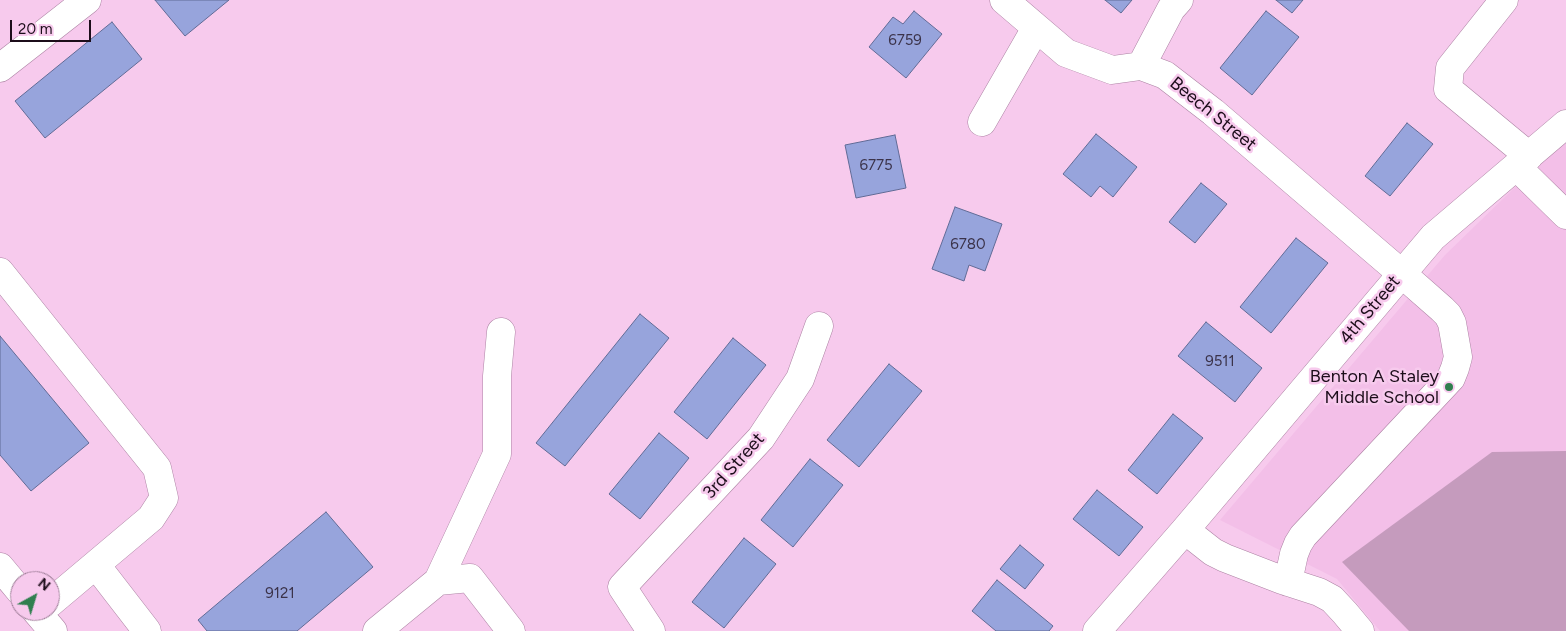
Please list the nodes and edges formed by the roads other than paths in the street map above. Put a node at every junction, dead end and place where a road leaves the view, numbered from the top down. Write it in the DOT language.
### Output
graph roads {
  1 [pos="87,0"];
  2 [pos="1004,0"];
  3 [pos="1179,0"];
  4 [pos="1504,0"];
  5 [pos="1036,28"];
  6 [pos="1141,66"];
  7 [pos="0,68"];
  8 [pos="982,122"];
  9 [pos="1566,124"];
  10 [pos="1523,162"];
  11 [pos="1566,215"];
  12 [pos="0,272"];
  13 [pos="1402,273"];
  14 [pos="819,326"];
  15 [pos="501,332"];
  16 [pos="1185,530"];
  17 [pos="96,565"];
  18 [pos="0,567"];
  19 [pos="10,579"];
  20 [pos="438,581"];
  21 [pos="1288,582"];
  22 [pos="60,602"];
  23 [pos="147,631"];
  24 [pos="377,631"];
  25 [pos="511,631"];
  26 [pos="651,631"];
  27 [pos="1097,631"];
  28 [pos="1360,631"];
  1 -- 7 [label="street"];
  2 -- 5 [label="street, Beech Street"];
  3 -- 6 [label="street"];
  4 -- 10 [label="street"];
  5 -- 6 [label="street, Beech Street"];
  5 -- 8 [label="street"];
  6 -- 13 [label="street, Beech Street"];
  9 -- 10 [label="street, 4th Street"];
  10 -- 11 [label="street"];
  10 -- 13 [label="street, 4th Street"];
  12 -- 17 [label="street"];
  13 -- 16 [label="street, 4th Street"];
  13 -- 21 [label="street, Beech Street"];
  14 -- 26 [label="street, 3rd Street"];
  15 -- 20 [label="street"];
  16 -- 21 [label="street"];
  16 -- 27 [label="street, 4th Street"];
  17 -- 22 [label="street"];
  17 -- 23 [label="street"];
  18 -- 19 [label="street"];
  20 -- 24 [label="street"];
  20 -- 25 [label="street"];
  21 -- 28 [label="street"];
}
